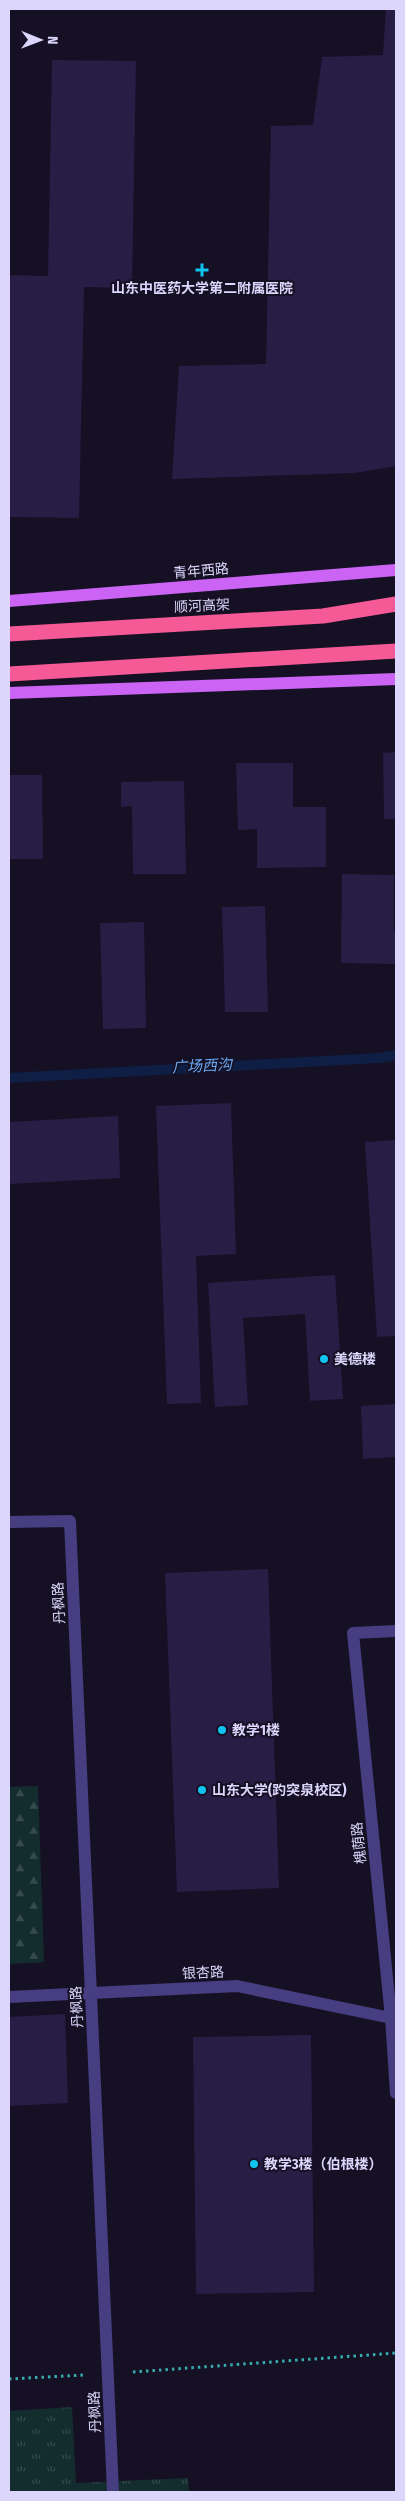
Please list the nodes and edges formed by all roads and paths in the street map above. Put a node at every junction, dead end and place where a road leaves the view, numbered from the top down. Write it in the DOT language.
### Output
graph roads {
  1 [pos="396,570"];
  2 [pos="9,601"];
  3 [pos="396,604"];
  4 [pos="9,634"];
  5 [pos="396,651"];
  6 [pos="9,674"];
  7 [pos="396,679"];
  8 [pos="9,693"];
  9 [pos="9,1522"];
  10 [pos="396,1632"];
  11 [pos="91,1993"];
  12 [pos="9,1997"];
  13 [pos="394,2019"];
  14 [pos="396,2093"];
  15 [pos="396,2353"];
  16 [pos="108,2374"];
  17 [pos="9,2379"];
  18 [pos="113,2492"];
  1 -- 2 [label="main road, 青年西路"];
  3 -- 4 [label="highway, 顺河高架"];
  5 -- 6 [label="highway"];
  7 -- 8 [label="main road"];
  9 -- 11 [label="lane, 丹枫路"];
  10 -- 13 [label="lane, 槐荫路"];
  11 -- 12 [label="lane, 银杏路"];
  11 -- 13 [label="lane, 银杏路"];
  11 -- 16 [label="lane, 丹枫路"];
  13 -- 14 [label="lane, 槐荫路"];
  15 -- 16 [label="path"];
  16 -- 17 [label="path"];
  16 -- 18 [label="lane, 丹枫路"];
}
